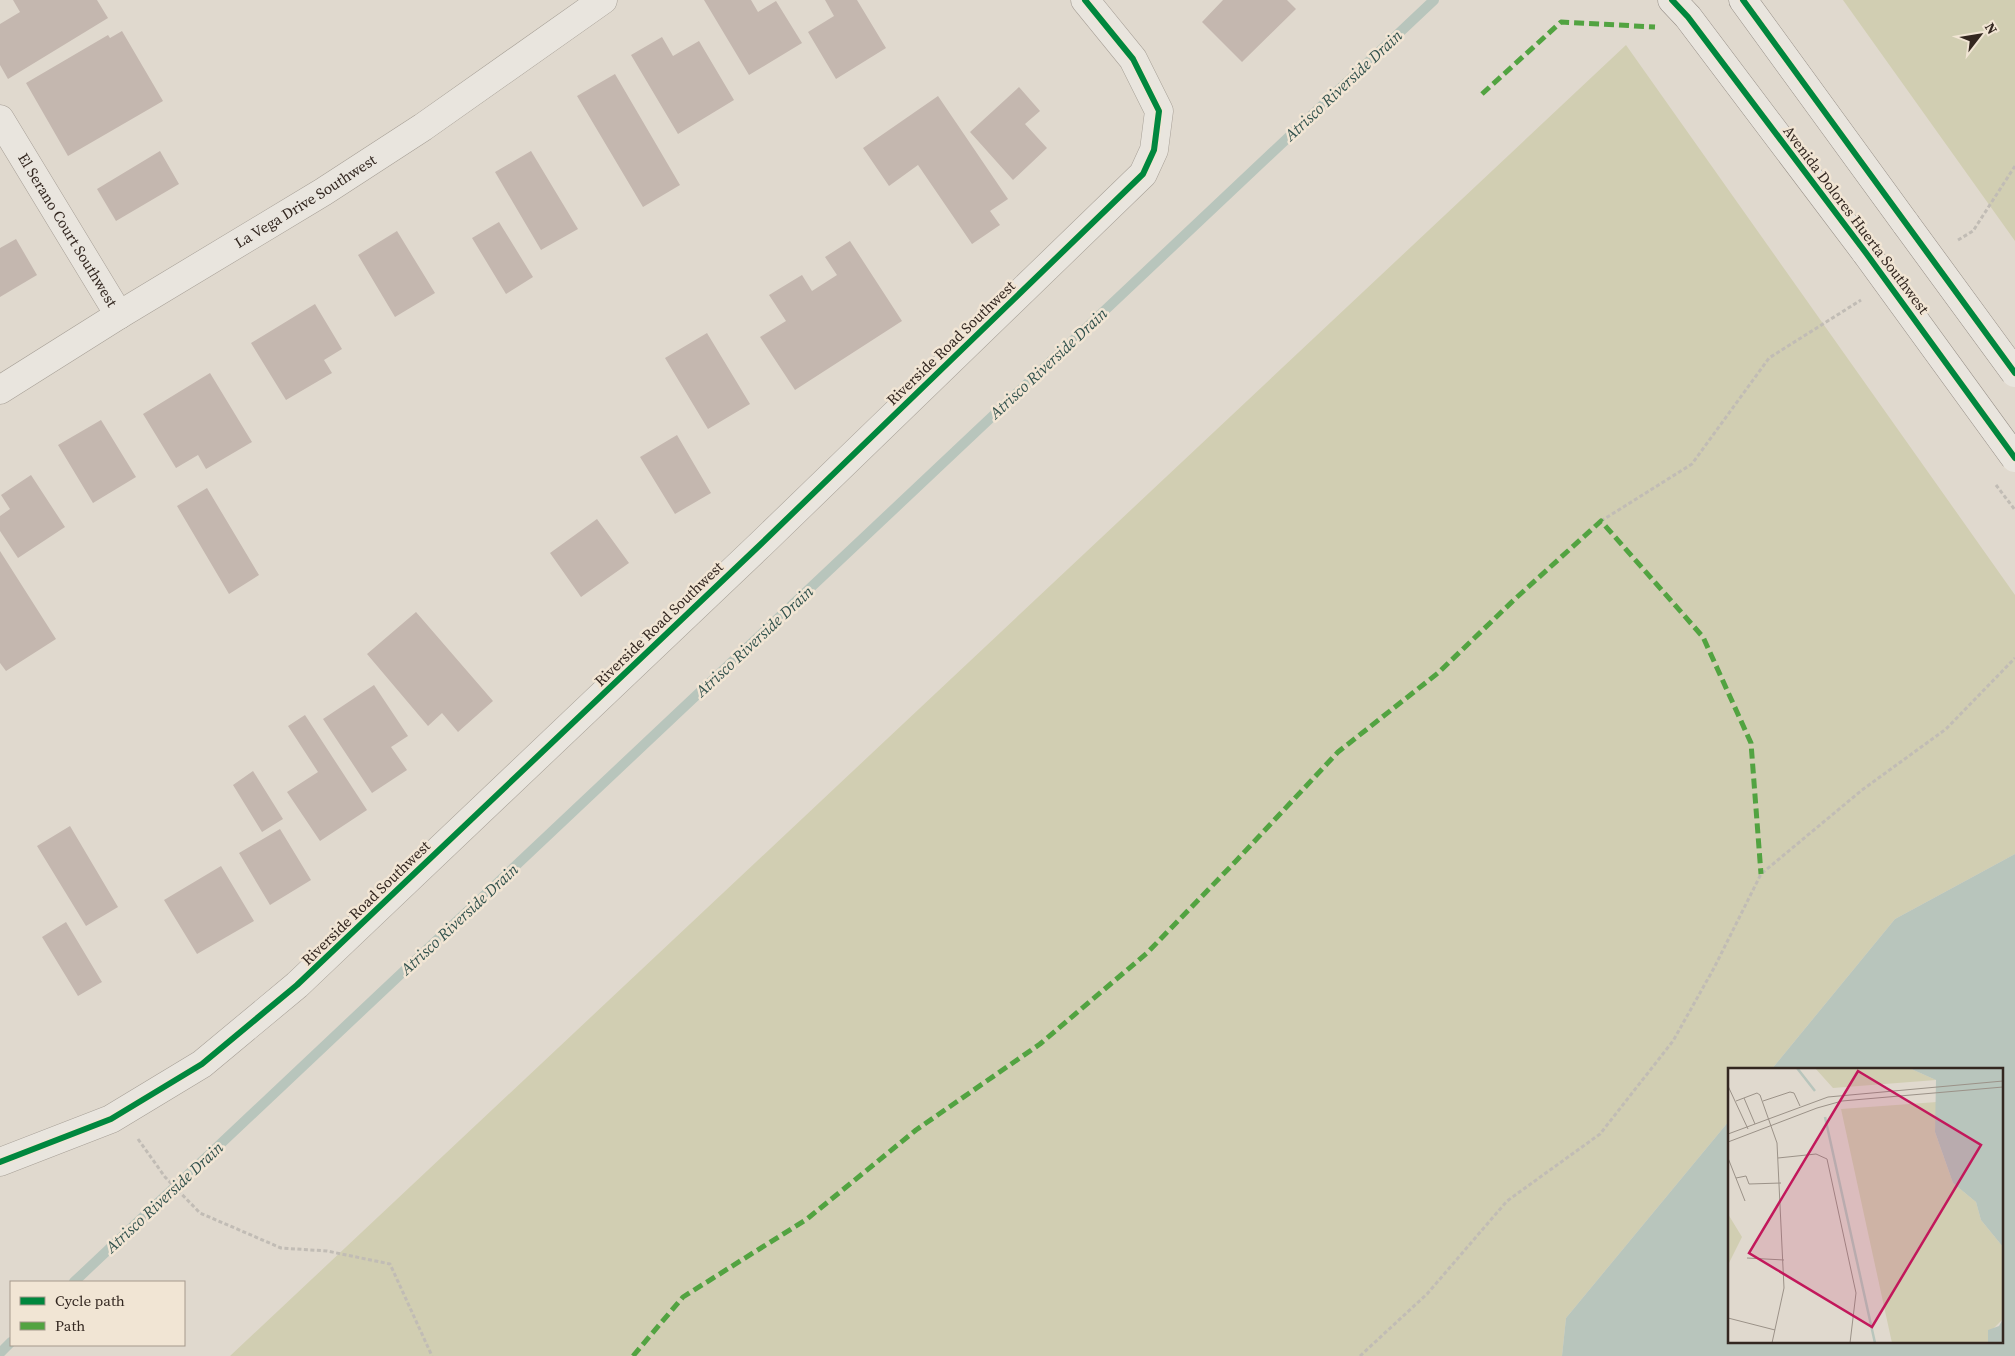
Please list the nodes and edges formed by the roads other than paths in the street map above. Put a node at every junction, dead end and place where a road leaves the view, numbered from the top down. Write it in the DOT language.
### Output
graph roads {
  1 [pos="604,0"];
  2 [pos="1085,0"];
  3 [pos="1672,0"];
  4 [pos="1743,0"];
  5 [pos="0,119"];
  6 [pos="119,315"];
  7 [pos="2015,373"];
  8 [pos="0,390"];
  9 [pos="2015,458"];
  10 [pos="0,1162"];
  1 -- 6 [label="street, La Vega Drive Southwest"];
  2 -- 10 [label="street, Riverside Road Southwest"];
  3 -- 9 [label="street, Avenida Dolores Huerta Southwest, bridge"];
  4 -- 7 [label="street, bridge"];
  5 -- 6 [label="street, El Serano Court Southwest"];
  6 -- 8 [label="street, La Vega Drive Southwest"];
}
